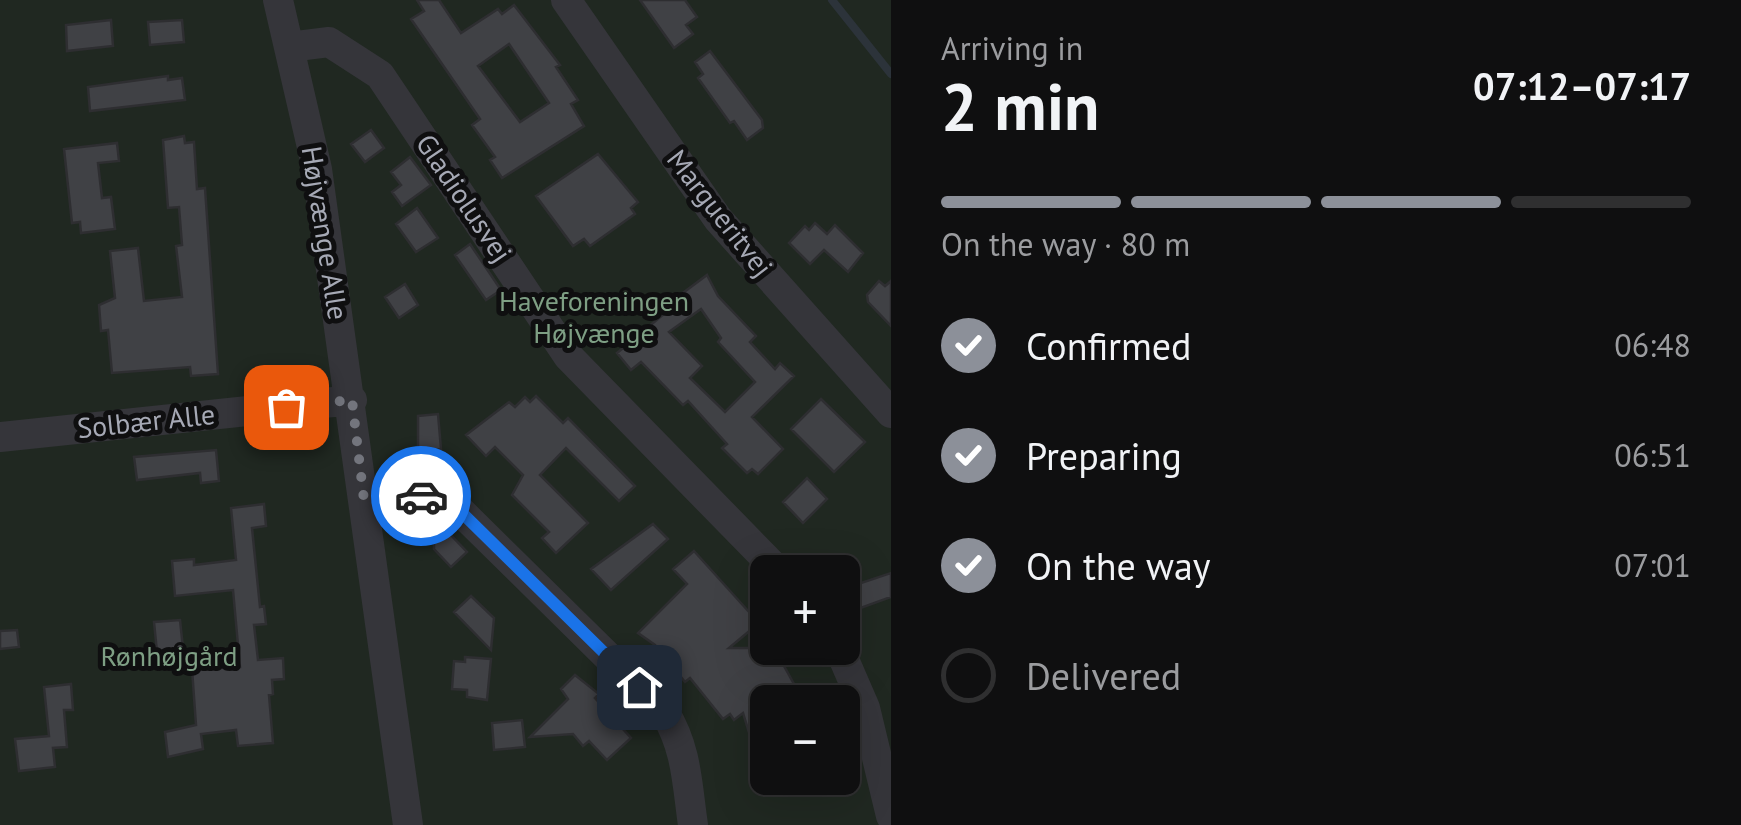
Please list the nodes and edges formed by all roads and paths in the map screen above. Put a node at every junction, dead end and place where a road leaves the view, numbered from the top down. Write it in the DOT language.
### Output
graph roads {
  1 [pos="278,0"];
  2 [pos="566,0"];
  3 [pos="289,48"];
  4 [pos="352,400"];
  5 [pos="891,412"];
  6 [pos="0,437"];
  7 [pos="364,500"];
  8 [pos="762,555"];
  9 [pos="846,665"];
  10 [pos="891,814"];
  11 [pos="691,816"];
  12 [pos="408,825"];
  1 -- 3 [label="street, Højvænge Alle"];
  2 -- 5 [label="street, Margueritvej"];
  3 -- 4 [label="street, Højvænge Alle"];
  3 -- 8 [label="street, Gladiolusvej"];
  4 -- 6 [label="street, Solbær Alle"];
  4 -- 7 [label="street, Højvænge Alle"];
  7 -- 11 [label="street"];
  7 -- 12 [label="street, Højvænge Alle"];
  9 -- 10 [label="street"];
}
